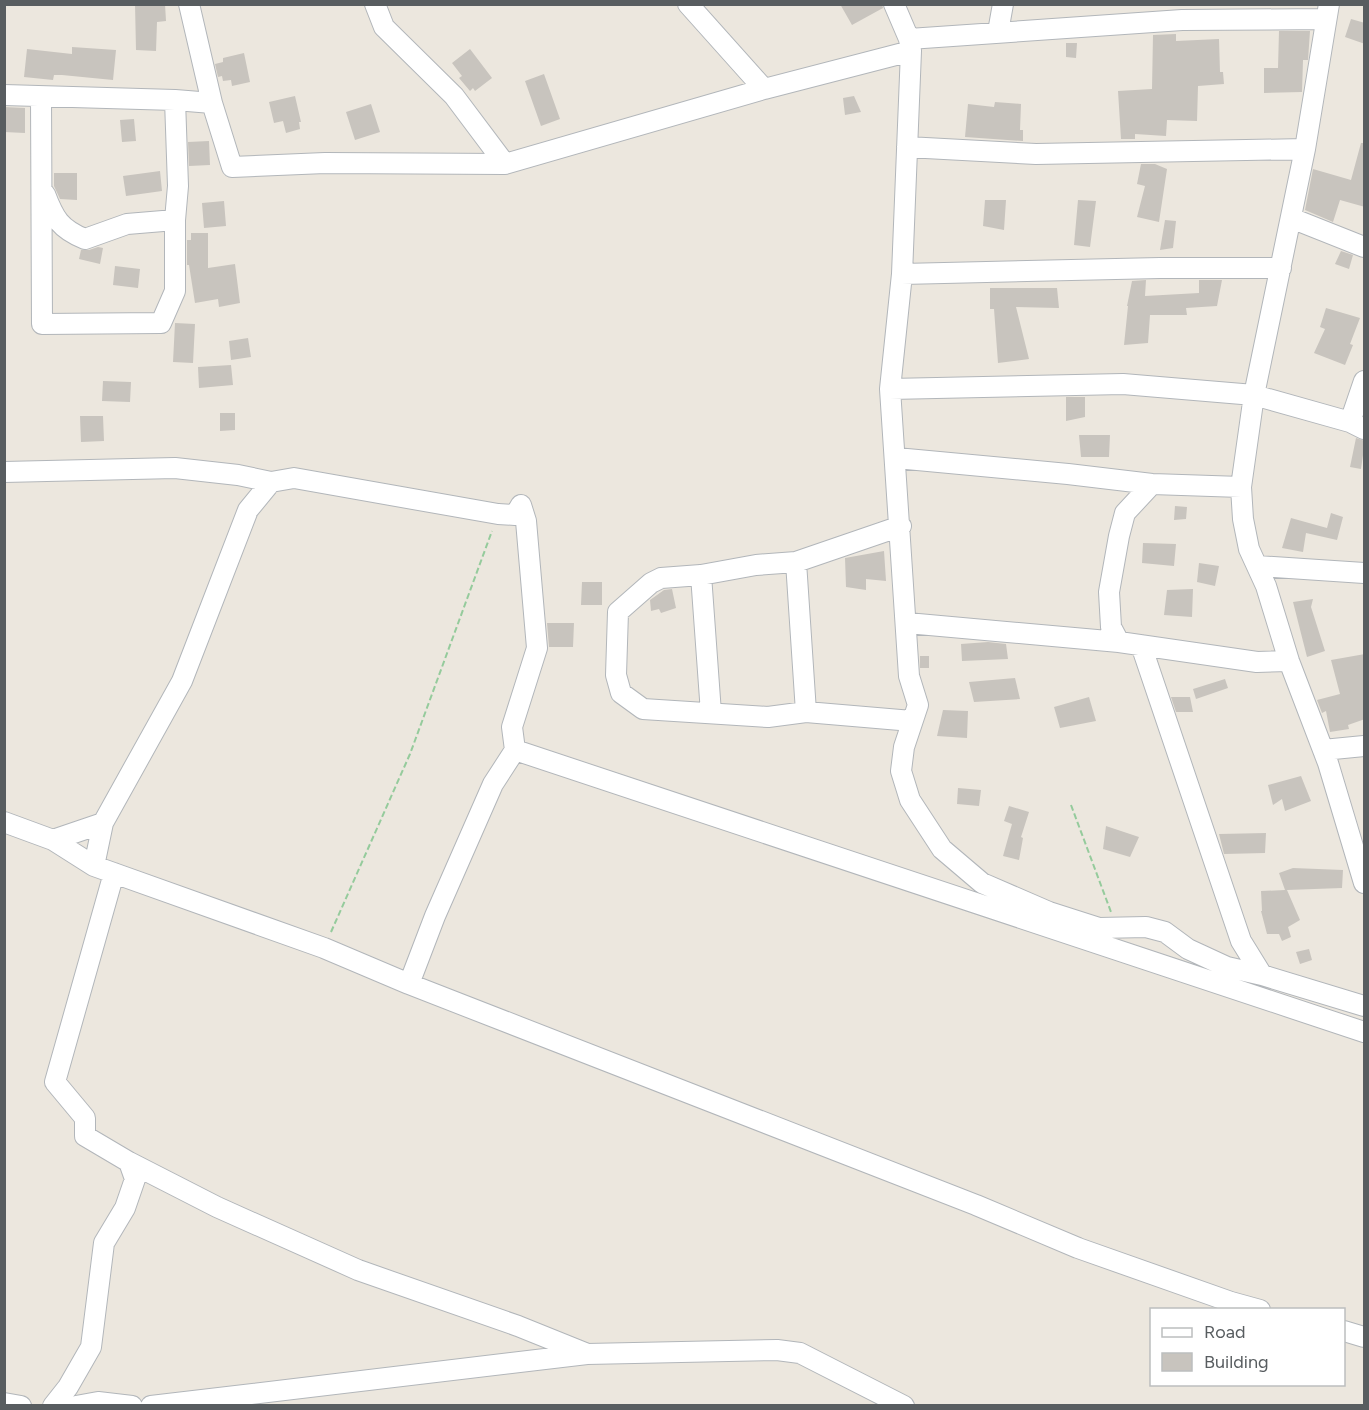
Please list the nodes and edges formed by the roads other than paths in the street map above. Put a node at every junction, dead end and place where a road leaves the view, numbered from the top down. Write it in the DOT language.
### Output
graph roads {
  1 [pos="189,4"];
  2 [pos="375,4"];
  3 [pos="688,4"];
  4 [pos="894,4"];
  5 [pos="1004,4"];
  6 [pos="1183,12"];
  7 [pos="1327,12"];
  8 [pos="998,32"];
  9 [pos="910,45"];
  10 [pos="764,89"];
  11 [pos="4,95"];
  12 [pos="41,97"];
  13 [pos="175,100"];
  14 [pos="212,104"];
  15 [pos="907,147"];
  16 [pos="1305,149"];
  17 [pos="505,164"];
  18 [pos="41,185"];
  19 [pos="1291,218"];
  20 [pos="175,220"];
  21 [pos="1365,246"];
  22 [pos="1281,268"];
  23 [pos="902,274"];
  24 [pos="1365,381"];
  25 [pos="890,389"];
  26 [pos="1254,395"];
  27 [pos="1357,425"];
  28 [pos="896,458"];
  29 [pos="4,472"];
  30 [pos="271,482"];
  31 [pos="1152,484"];
  32 [pos="1241,487"];
  33 [pos="901,526"];
  34 [pos="796,562"];
  35 [pos="1257,566"];
  36 [pos="1365,573"];
  37 [pos="701,575"];
  38 [pos="907,623"];
  39 [pos="1119,642"];
  40 [pos="1141,645"];
  41 [pos="1289,661"];
  42 [pos="806,712"];
  43 [pos="711,713"];
  44 [pos="912,721"];
  45 [pos="1365,746"];
  46 [pos="515,750"];
  47 [pos="1323,750"];
  48 [pos="4,822"];
  49 [pos="103,823"];
  50 [pos="53,840"];
  51 [pos="94,866"];
  52 [pos="114,873"];
  53 [pos="1365,883"];
  54 [pos="1262,975"];
  55 [pos="409,984"];
  56 [pos="1365,1006"];
  57 [pos="1365,1032"];
  58 [pos="129,1162"];
  59 [pos="1253,1308"];
  60 [pos="1345,1331"];
  61 [pos="1365,1337"];
  62 [pos="588,1354"];
  63 [pos="4,1403"];
  64 [pos="21,1406"];
  65 [pos="53,1406"];
  66 [pos="76,1406"];
  67 [pos="132,1406"];
  68 [pos="151,1406"];
  69 [pos="904,1406"];
  1 -- 14 [label="street"];
  2 -- 17 [label="street"];
  3 -- 10 [label="street"];
  4 -- 9 [label="street"];
  5 -- 8 [label="street"];
  6 -- 7 [label="street"];
  6 -- 8 [label="street"];
  7 -- 16 [label="street"];
  8 -- 9 [label="street"];
  9 -- 10 [label="street"];
  9 -- 15 [label="street"];
  10 -- 17 [label="street"];
  11 -- 12 [label="street"];
  12 -- 13 [label="street"];
  12 -- 18 [label="street"];
  13 -- 14 [label="street"];
  13 -- 20 [label="street"];
  14 -- 17 [label="street"];
  15 -- 16 [label="street"];
  15 -- 23 [label="street"];
  16 -- 19 [label="street"];
  18 -- 20 [label="street"];
  18 -- 20 [label="street"];
  19 -- 21 [label="street"];
  19 -- 22 [label="street"];
  22 -- 23 [label="street"];
  22 -- 26 [label="street"];
  23 -- 25 [label="street"];
  24 -- 27 [label="street"];
  25 -- 26 [label="street"];
  25 -- 28 [label="street"];
  26 -- 27 [label="street"];
  26 -- 32 [label="street"];
  28 -- 31 [label="street"];
  28 -- 33 [label="street"];
  29 -- 30 [label="street"];
  30 -- 46 [label="street"];
  30 -- 49 [label="street"];
  31 -- 32 [label="street"];
  31 -- 39 [label="street"];
  32 -- 35 [label="street"];
  33 -- 34 [label="street"];
  33 -- 38 [label="street"];
  34 -- 37 [label="street"];
  34 -- 42 [label="street"];
  35 -- 36 [label="street"];
  35 -- 41 [label="street"];
  37 -- 43 [label="street"];
  37 -- 43 [label="street"];
  38 -- 39 [label="street"];
  38 -- 44 [label="street"];
  39 -- 40 [label="street"];
  40 -- 41 [label="street"];
  40 -- 54 [label="street"];
  41 -- 47 [label="street"];
  42 -- 43 [label="street"];
  42 -- 44 [label="street"];
  44 -- 54 [label="street"];
  45 -- 47 [label="street"];
  46 -- 55 [label="street"];
  46 -- 57 [label="street"];
  47 -- 53 [label="street"];
  48 -- 50 [label="street"];
  49 -- 50 [label="street"];
  49 -- 51 [label="street"];
  50 -- 51 [label="street"];
  51 -- 52 [label="street"];
  52 -- 55 [label="street"];
  52 -- 58 [label="street"];
  54 -- 56 [label="street"];
  55 -- 59 [label="street"];
  58 -- 62 [label="street"];
  58 -- 65 [label="street"];
  60 -- 61 [label="street"];
  62 -- 68 [label="street"];
  62 -- 69 [label="street"];
  63 -- 64 [label="street"];
  66 -- 67 [label="street"];
}
